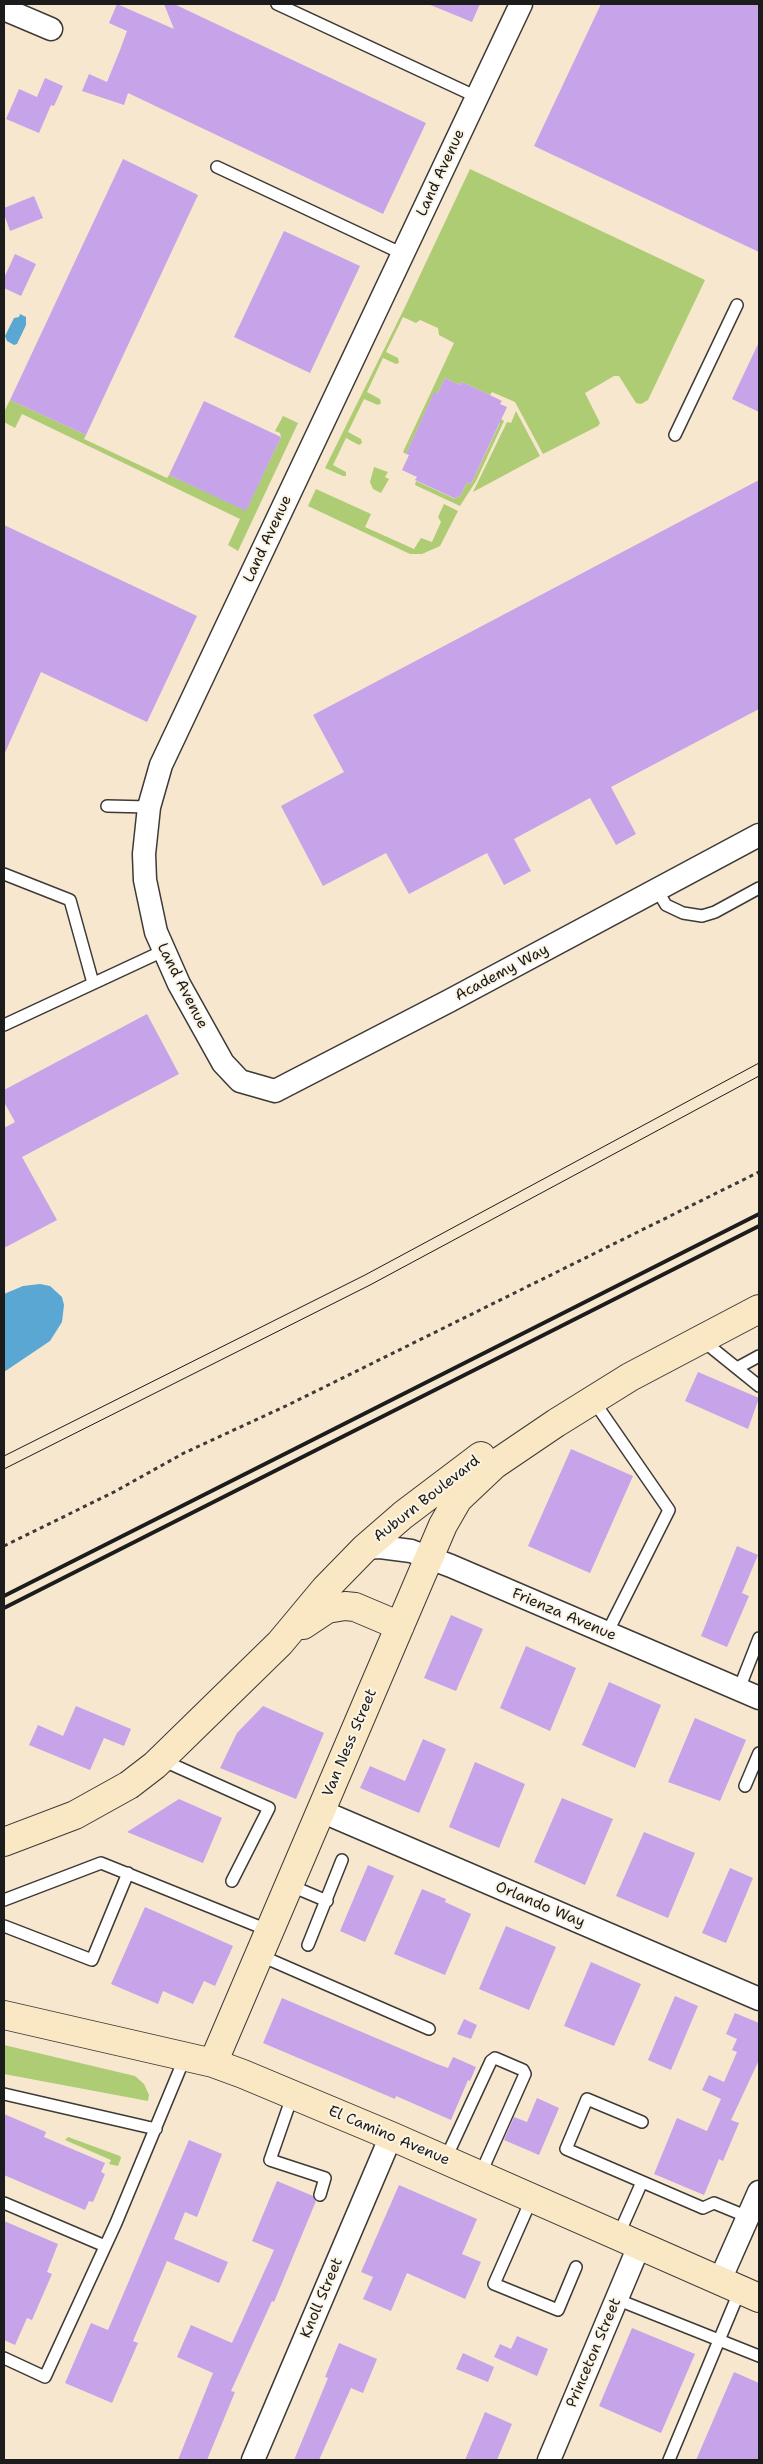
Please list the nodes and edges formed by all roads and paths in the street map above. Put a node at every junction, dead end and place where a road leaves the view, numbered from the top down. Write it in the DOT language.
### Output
graph roads {
  1 [pos="277,4"];
  2 [pos="521,4"];
  3 [pos="4,9"];
  4 [pos="51,29"];
  5 [pos="477,97"];
  6 [pos="217,167"];
  7 [pos="403,254"];
  8 [pos="736,305"];
  9 [pos="675,435"];
  10 [pos="107,806"];
  11 [pos="149,807"];
  12 [pos="759,835"];
  13 [pos="4,874"];
  14 [pos="759,888"];
  15 [pos="657,890"];
  16 [pos="163,951"];
  17 [pos="93,984"];
  18 [pos="4,1025"];
  19 [pos="240,1081"];
  20 [pos="759,1172"];
  21 [pos="759,1309"];
  22 [pos="701,1339"];
  23 [pos="759,1356"];
  24 [pos="737,1368"];
  25 [pos="759,1386"];
  26 [pos="593,1400"];
  27 [pos="520,1447"];
  28 [pos="4,1546"];
  29 [pos="365,1548"];
  30 [pos="429,1558"];
  31 [pos="400,1626"];
  32 [pos="607,1633"];
  33 [pos="759,1638"];
  34 [pos="280,1643"];
  35 [pos="739,1689"];
  36 [pos="759,1698"];
  37 [pos="759,1753"];
  38 [pos="162,1760"];
  39 [pos="745,1786"];
  40 [pos="321,1811"];
  41 [pos="4,1842"];
  42 [pos="342,1860"];
  43 [pos="128,1873"];
  44 [pos="232,1881"];
  45 [pos="289,1885"];
  46 [pos="4,1900"];
  47 [pos="327,1901"];
  48 [pos="4,1926"];
  49 [pos="270,1930"];
  50 [pos="308,1945"];
  51 [pos="259,1955"];
  52 [pos="759,1999"];
  53 [pos="4,2015"];
  54 [pos="429,2029"];
  55 [pos="185,2057"];
  56 [pos="213,2063"];
  57 [pos="4,2094"];
  58 [pos="292,2094"];
  59 [pos="642,2122"];
  60 [pos="156,2129"];
  61 [pos="391,2136"];
  62 [pos="445,2160"];
  63 [pos="480,2176"];
  64 [pos="642,2182"];
  65 [pos="759,2192"];
  66 [pos="320,2195"];
  67 [pos="532,2198"];
  68 [pos="4,2203"];
  69 [pos="748,2217"];
  70 [pos="629,2241"];
  71 [pos="105,2246"];
  72 [pos="576,2267"];
  73 [pos="740,2290"];
  74 [pos="616,2299"];
  75 [pos="719,2339"];
  76 [pos="759,2356"];
  77 [pos="4,2358"];
  78 [pos="253,2460"];
  79 [pos="549,2460"];
  80 [pos="669,2460"];
  1 -- 5 [label="lane"];
  2 -- 5 [label="street, Land Avenue"];
  3 -- 4 [label="street"];
  5 -- 7 [label="street, Land Avenue"];
  6 -- 7 [label="lane"];
  7 -- 11 [label="street, Land Avenue"];
  8 -- 9 [label="lane"];
  10 -- 11 [label="lane"];
  11 -- 16 [label="street, Land Avenue"];
  12 -- 15 [label="street, Academy Way"];
  13 -- 17 [label="lane"];
  14 -- 15 [label="lane"];
  15 -- 19 [label="street, Academy Way"];
  16 -- 17 [label="lane"];
  16 -- 19 [label="street, Land Avenue"];
  17 -- 18 [label="lane"];
  20 -- 28 [label="path"];
  21 -- 22 [label="street, Auburn Boulevard"];
  22 -- 24 [label="lane"];
  22 -- 26 [label="street, Auburn Boulevard"];
  23 -- 24 [label="lane"];
  24 -- 25 [label="lane"];
  26 -- 27 [label="street, Auburn Boulevard"];
  26 -- 32 [label="lane"];
  27 -- 29 [label="street, Auburn Boulevard"];
  27 -- 30 [label="street, Van Ness Street"];
  29 -- 30 [label="street, Frienza Avenue"];
  29 -- 34 [label="street, Auburn Boulevard"];
  30 -- 31 [label="street, Van Ness Street"];
  30 -- 32 [label="street, Frienza Avenue"];
  31 -- 34 [label="street, Auburn Boulevard"];
  31 -- 40 [label="street, Van Ness Street"];
  32 -- 35 [label="street, Frienza Avenue"];
  33 -- 35 [label="lane"];
  34 -- 38 [label="street, Auburn Boulevard"];
  35 -- 36 [label="street, Frienza Avenue"];
  37 -- 39 [label="lane"];
  38 -- 41 [label="street, Auburn Boulevard"];
  38 -- 44 [label="lane"];
  40 -- 45 [label="street, Van Ness Street"];
  40 -- 52 [label="street, Orlando Way"];
  42 -- 47 [label="lane"];
  43 -- 46 [label="lane"];
  43 -- 48 [label="lane"];
  43 -- 49 [label="lane"];
  45 -- 47 [label="lane"];
  45 -- 49 [label="street, Van Ness Street"];
  47 -- 50 [label="lane"];
  49 -- 51 [label="street, Van Ness Street"];
  51 -- 54 [label="lane"];
  51 -- 56 [label="street, Van Ness Street"];
  53 -- 55 [label="street, El Camino Avenue"];
  55 -- 56 [label="street, El Camino Avenue"];
  55 -- 60 [label="lane"];
  56 -- 58 [label="street, El Camino Avenue"];
  57 -- 60 [label="lane"];
  58 -- 61 [label="street, El Camino Avenue"];
  58 -- 66 [label="lane"];
  59 -- 64 [label="lane"];
  60 -- 71 [label="lane"];
  61 -- 62 [label="street, El Camino Avenue"];
  61 -- 78 [label="street, Knoll Street"];
  62 -- 63 [label="street, El Camino Avenue"];
  62 -- 63 [label="lane"];
  63 -- 67 [label="street, El Camino Avenue"];
  64 -- 69 [label="lane"];
  64 -- 70 [label="lane"];
  65 -- 69 [label="street"];
  67 -- 70 [label="street, El Camino Avenue"];
  67 -- 72 [label="lane"];
  68 -- 71 [label="lane"];
  69 -- 73 [label="street"];
  70 -- 73 [label="street, El Camino Avenue"];
  70 -- 74 [label="street, Princeton Street"];
  71 -- 77 [label="lane"];
  73 -- 75 [label="lane"];
  74 -- 75 [label="lane"];
  74 -- 79 [label="street, Princeton Street"];
  75 -- 76 [label="lane"];
  75 -- 80 [label="lane"];
}
